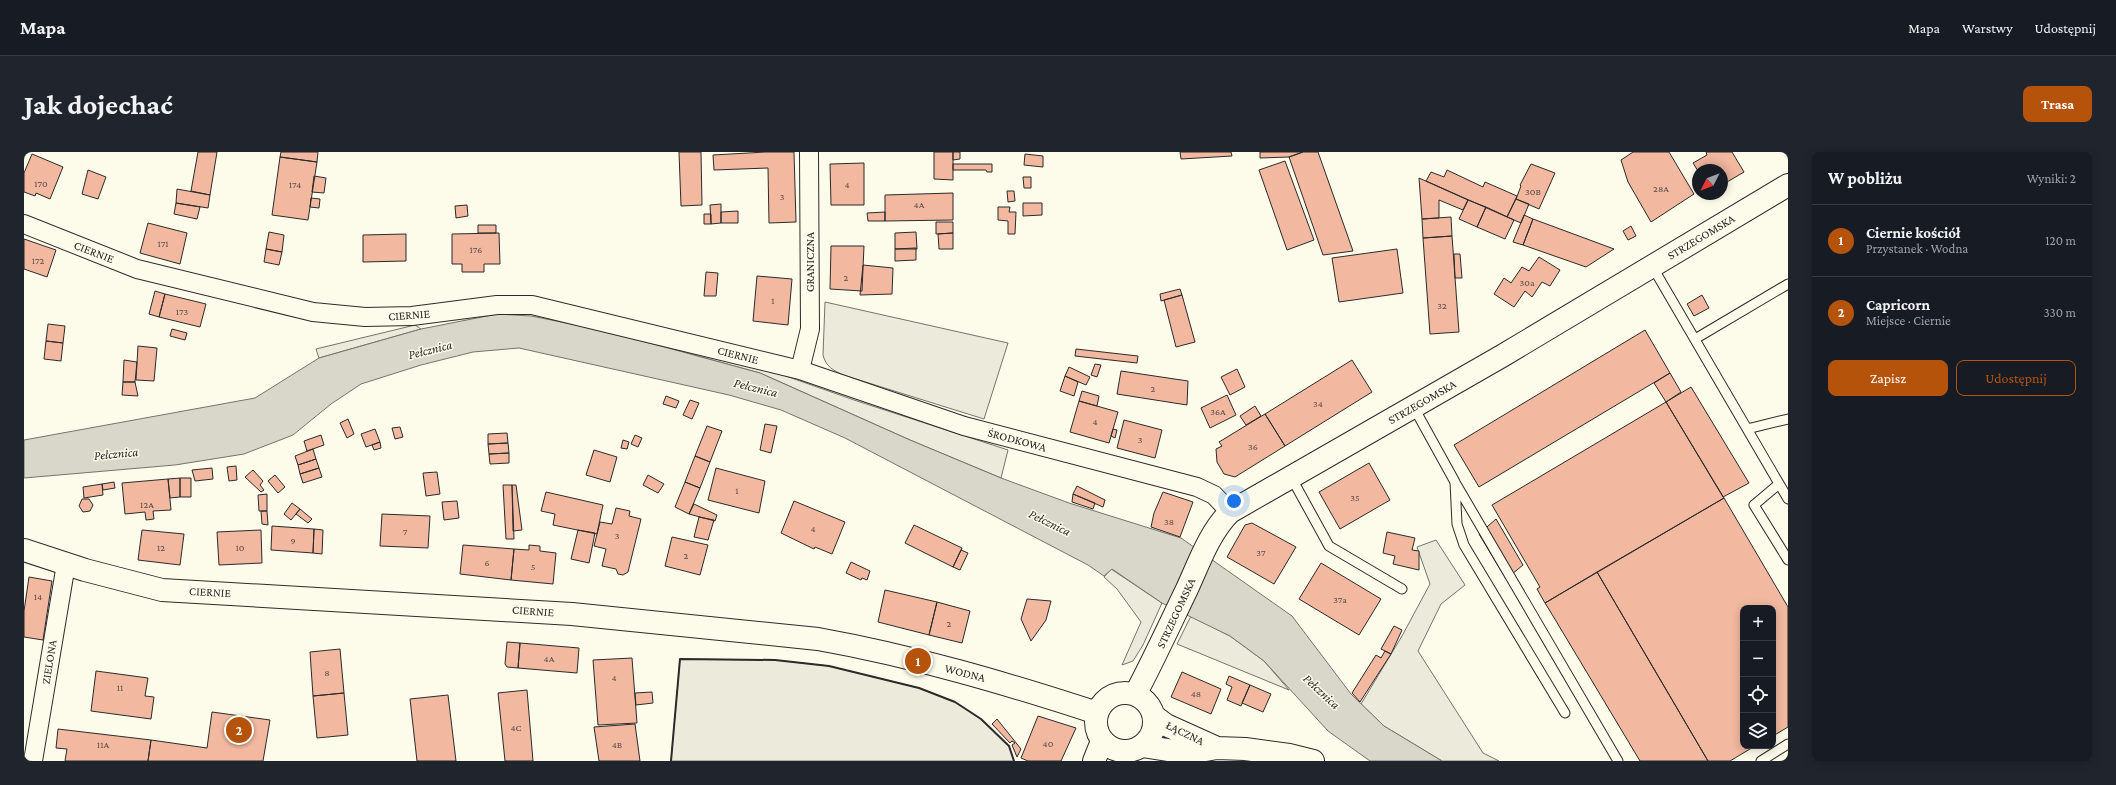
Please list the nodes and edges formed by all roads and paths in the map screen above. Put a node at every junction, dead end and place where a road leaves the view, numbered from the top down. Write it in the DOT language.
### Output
graph roads {
  1 [pos="809,152"];
  2 [pos="1788,185"];
  3 [pos="24,224"];
  4 [pos="1652,266"];
  5 [pos="1788,284"];
  6 [pos="1694,339"];
  7 [pos="800,370"];
  8 [pos="1413,406"];
  9 [pos="1788,419"];
  10 [pos="1747,429"];
  11 [pos="1290,476"];
  12 [pos="1455,482"];
  13 [pos="1779,484"];
  14 [pos="1788,499"];
  15 [pos="1230,512"];
  16 [pos="24,550"];
  17 [pos="1788,560"];
  18 [pos="66,564"];
  19 [pos="1402,589"];
  20 [pos="783,635"];
  21 [pos="1136,693"];
  22 [pos="1097,713"];
  23 [pos="1565,713"];
  24 [pos="1154,716"];
  25 [pos="1102,740"];
  26 [pos="1788,744"];
  27 [pos="1217,748"];
  28 [pos="1130,753"];
  29 [pos="33,761"];
  30 [pos="1094,761"];
  31 [pos="1313,761"];
  32 [pos="1618,761"];
  33 [pos="1761,761"];
  1 -- 7 [label="street, GRANICZNA"];
  2 -- 4 [label="street, STRZEGOMSKA"];
  3 -- 7 [label="street, CIERNIE"];
  4 -- 6 [label="lane"];
  4 -- 8 [label="street, STRZEGOMSKA"];
  5 -- 6 [label="lane"];
  6 -- 10 [label="lane"];
  7 -- 15 [label="street, ŚRODKOWA"];
  8 -- 11 [label="street, STRZEGOMSKA"];
  8 -- 12 [label="lane"];
  9 -- 10 [label="lane"];
  10 -- 13 [label="lane"];
  11 -- 15 [label="street, STRZEGOMSKA"];
  11 -- 19 [label="lane"];
  12 -- 23 [label="lane"];
  12 -- 32 [label="lane"];
  13 -- 14 [label="lane"];
  13 -- 17 [label="lane"];
  15 -- 21 [label="street, STRZEGOMSKA"];
  16 -- 18 [label="street, CIERNIE"];
  18 -- 20 [label="street, CIERNIE"];
  18 -- 29 [label="street, ZIELONA"];
  20 -- 22 [label="street, WODNA"];
  21 -- 22 [label="street"];
  21 -- 24 [label="street"];
  22 -- 25 [label="street"];
  24 -- 27 [label="street, ŁĄCZNA"];
  24 -- 28 [label="street"];
  25 -- 28 [label="street"];
  25 -- 30 [label="street"];
  26 -- 33 [label="lane"];
  27 -- 28 [label="street, ŁĄCZNA"];
  27 -- 31 [label="street, ŁĄCZNA"];
}
